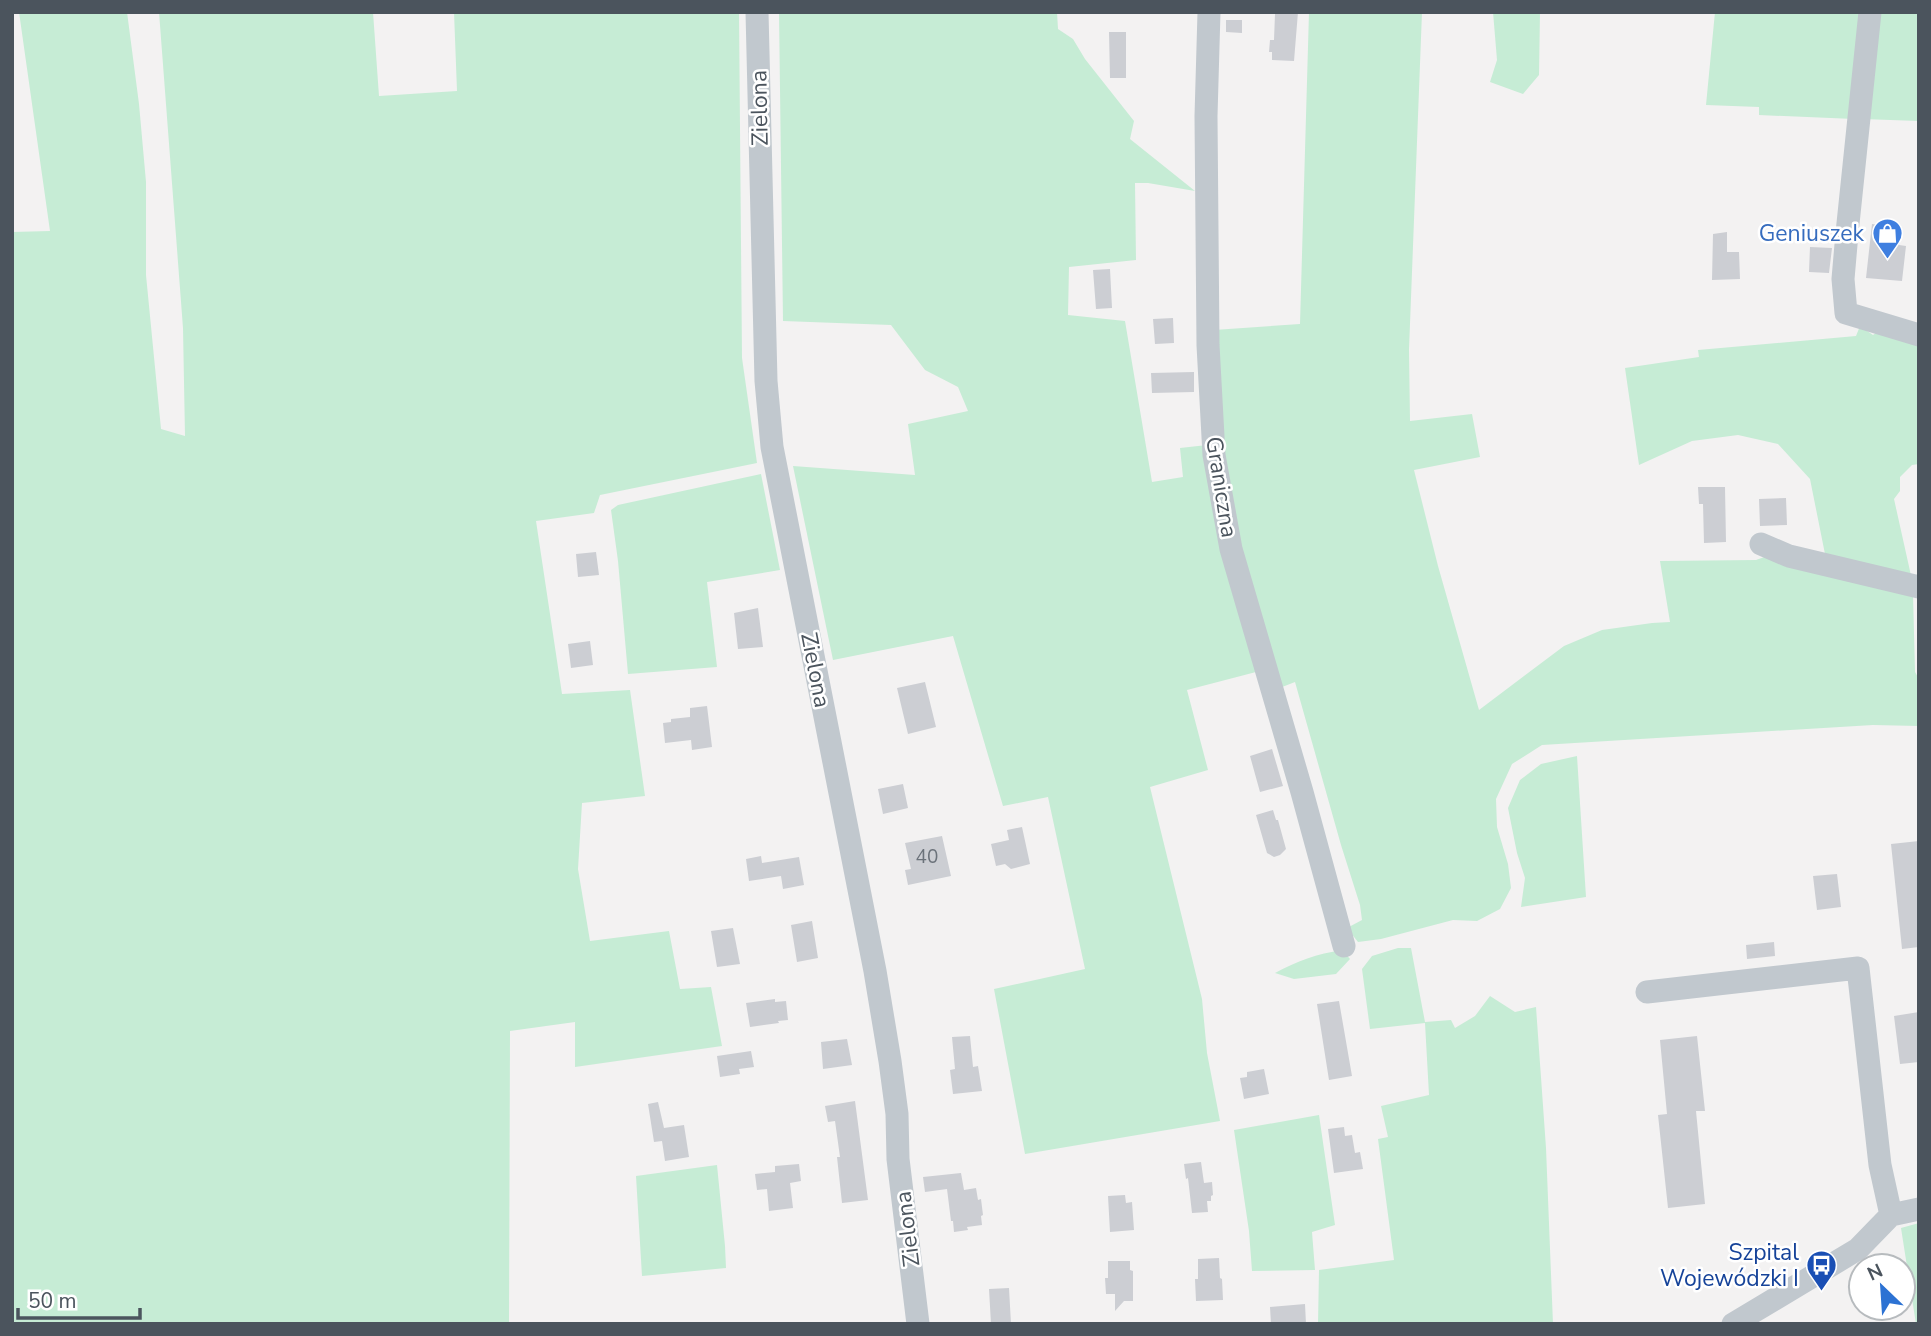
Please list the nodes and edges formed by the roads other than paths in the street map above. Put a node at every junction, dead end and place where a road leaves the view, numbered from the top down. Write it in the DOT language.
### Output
graph roads {
  1 [pos="757,12"];
  2 [pos="1209,12"];
  3 [pos="1870,12"];
  4 [pos="1919,335"];
  5 [pos="1761,544"];
  6 [pos="1919,587"];
  7 [pos="1344,946"];
  8 [pos="1647,992"];
  9 [pos="1919,1209"];
  10 [pos="1891,1215"];
  11 [pos="918,1324"];
  12 [pos="1733,1324"];
  1 -- 11 [label="street, Zielona"];
  2 -- 7 [label="street, Graniczna"];
  3 -- 4 [label="street"];
  5 -- 6 [label="street"];
  8 -- 10 [label="street"];
  9 -- 10 [label="street"];
  10 -- 12 [label="street"];
}
